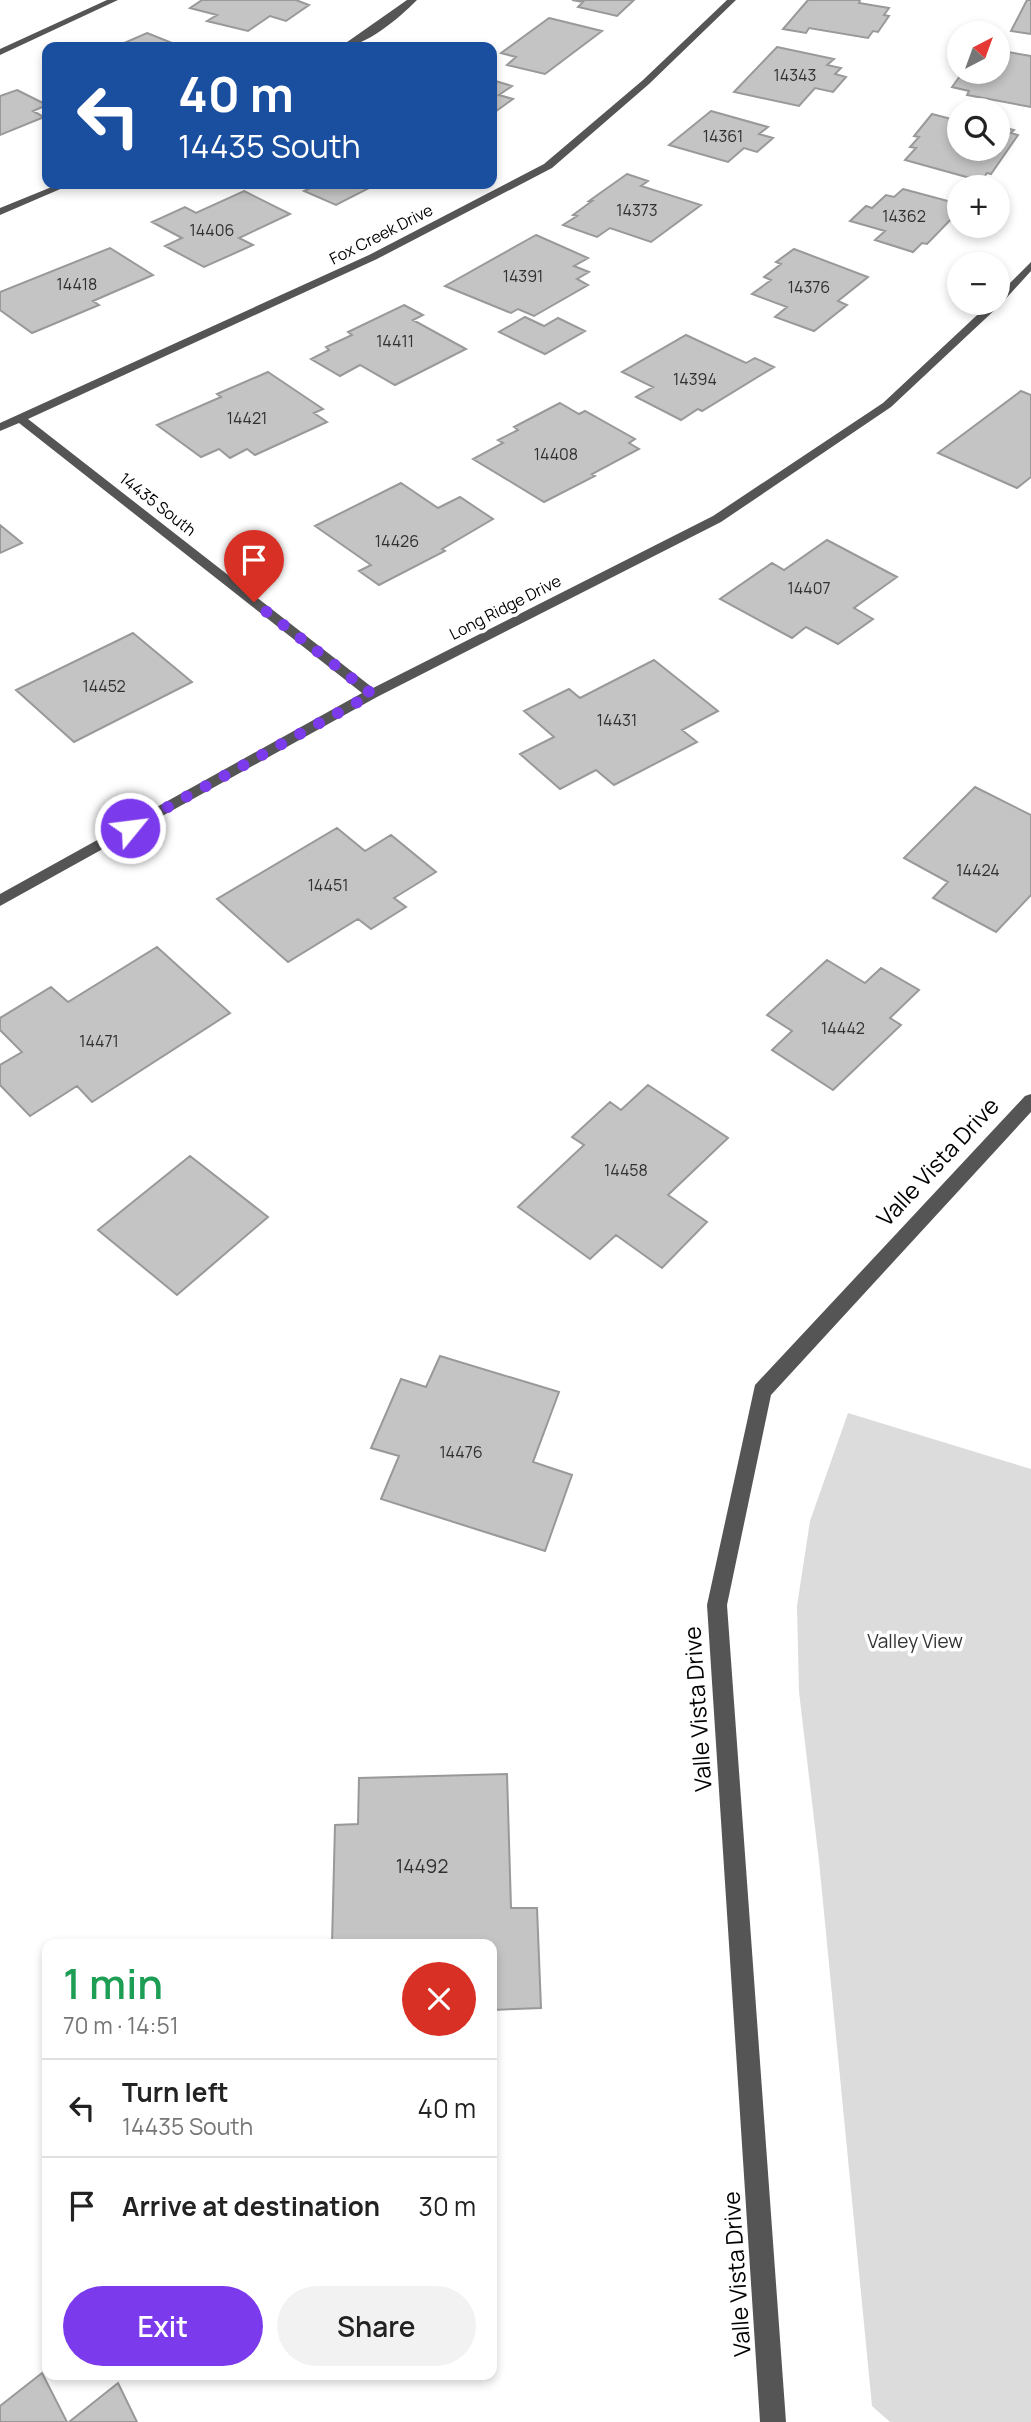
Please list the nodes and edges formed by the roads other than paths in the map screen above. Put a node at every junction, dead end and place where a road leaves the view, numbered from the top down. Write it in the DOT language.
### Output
graph roads {
  1 [pos="114,0"];
  2 [pos="413,0"];
  3 [pos="732,0"];
  4 [pos="353,42"];
  5 [pos="0,52"];
  6 [pos="55,189"];
  7 [pos="0,212"];
  8 [pos="1031,265"];
  9 [pos="1010,288"];
  10 [pos="983,315"];
  11 [pos="21,419"];
  12 [pos="0,427"];
  13 [pos="372,694"];
  14 [pos="0,901"];
  15 [pos="1031,1101"];
  16 [pos="773,2422"];
  1 -- 5 [label="street"];
  2 -- 4 [label="street"];
  3 -- 11 [label="street, Fox Creek Drive"];
  6 -- 7 [label="street"];
  8 -- 9 [label="street, Long Ridge Drive"];
  10 -- 13 [label="street, Long Ridge Drive"];
  11 -- 12 [label="street, Fox Creek Drive"];
  11 -- 13 [label="street, 14435 South"];
  13 -- 14 [label="street, Long Ridge Drive"];
  15 -- 16 [label="street, Valle Vista Drive"];
}
